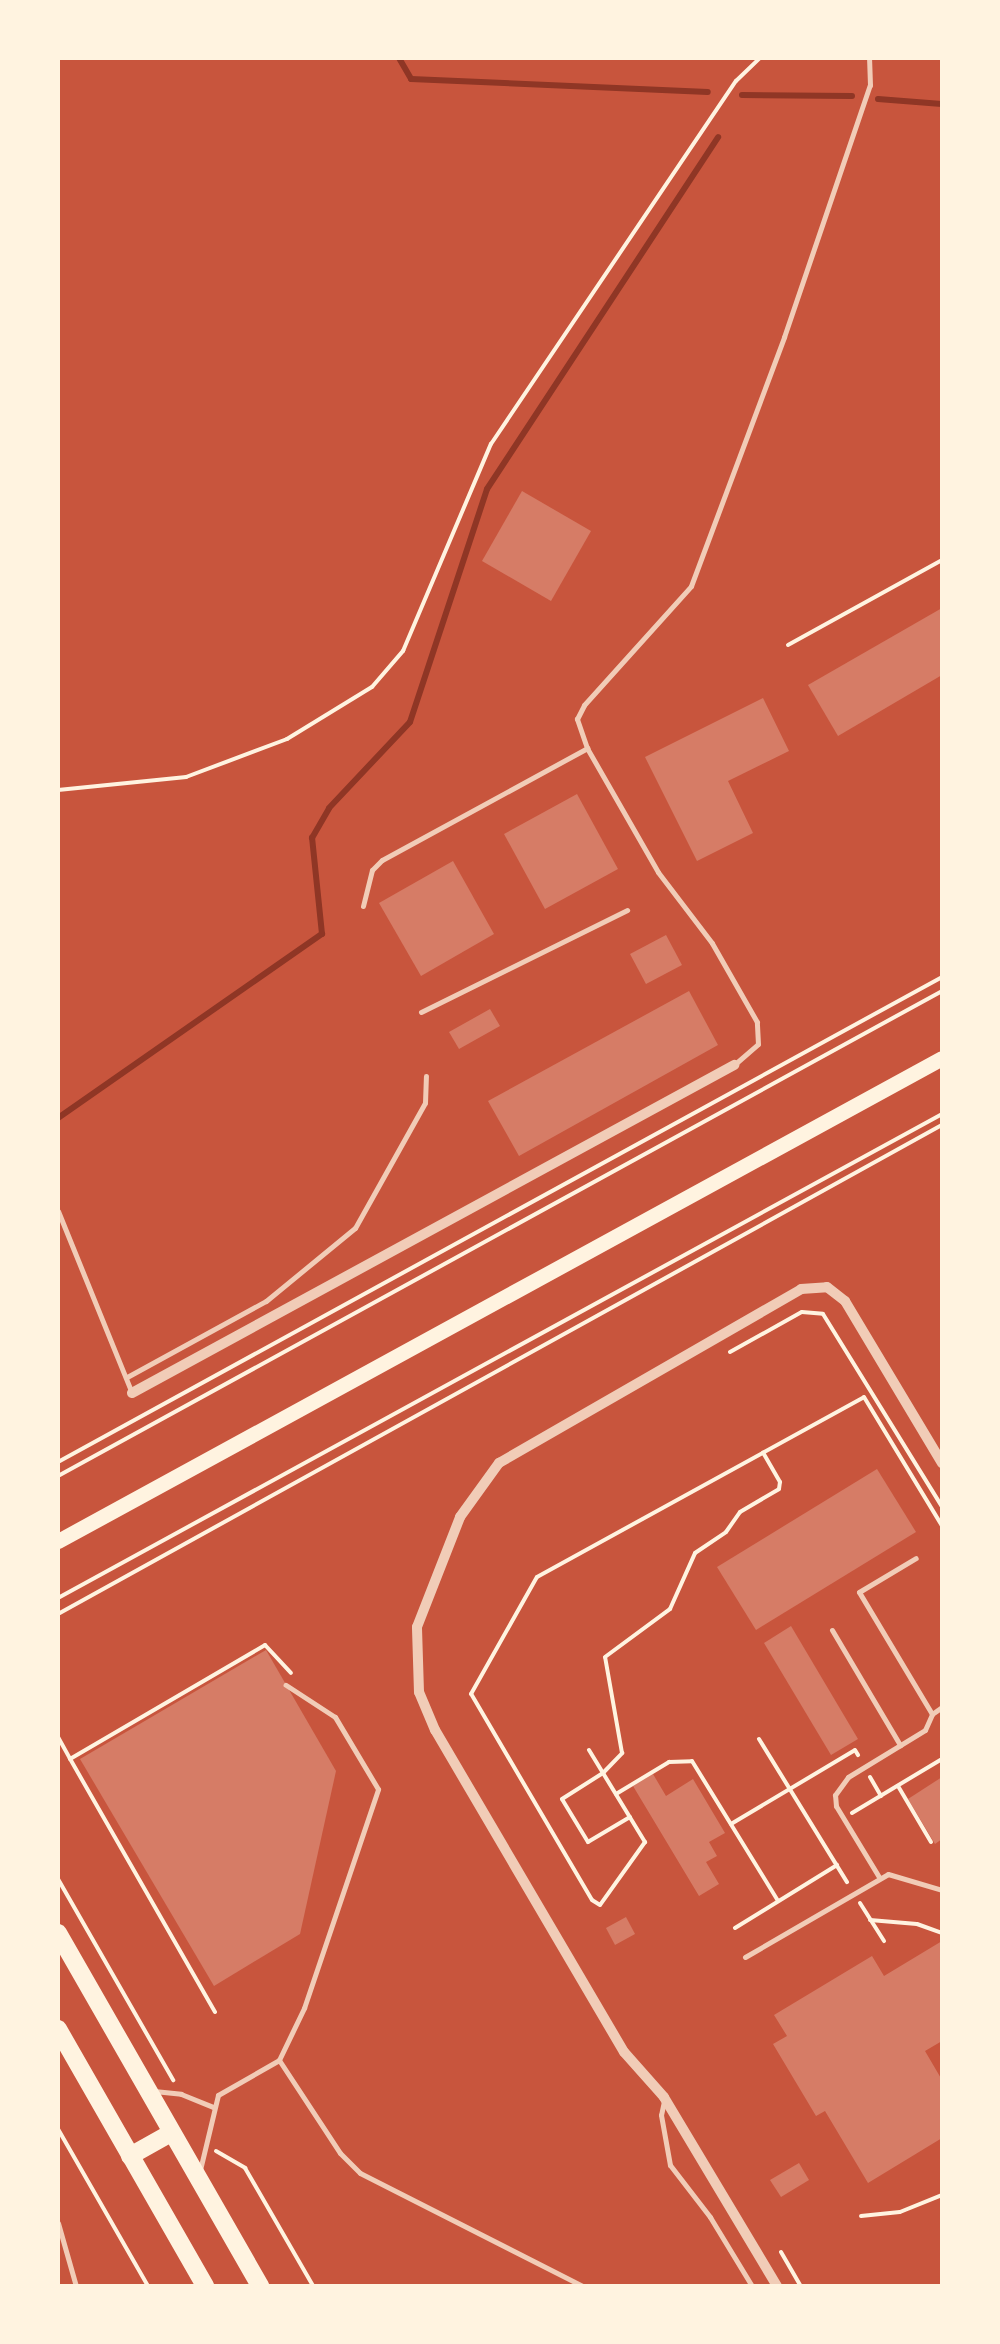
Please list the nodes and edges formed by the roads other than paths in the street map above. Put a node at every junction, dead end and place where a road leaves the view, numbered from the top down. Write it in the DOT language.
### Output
graph roads {
  1 [pos="869,58"];
  2 [pos="588,748"];
  3 [pos="362,906"];
  4 [pos="626,910"];
  5 [pos="422,1012"];
  6 [pos="942,1058"];
  7 [pos="734,1064"];
  8 [pos="426,1076"];
  9 [pos="58,1212"];
  10 [pos="127,1377"];
  11 [pos="132,1393"];
  12 [pos="942,1464"];
  13 [pos="58,1541"];
  14 [pos="916,1558"];
  15 [pos="832,1630"];
  16 [pos="286,1685"];
  17 [pos="942,1707"];
  18 [pos="932,1714"];
  19 [pos="900,1745"];
  20 [pos="879,1878"];
  21 [pos="942,1890"];
  22 [pos="58,1934"];
  23 [pos="746,1958"];
  24 [pos="58,2029"];
  25 [pos="278,2060"];
  26 [pos="148,2090"];
  27 [pos="664,2097"];
  28 [pos="214,2108"];
  29 [pos="171,2132"];
  30 [pos="130,2156"];
  31 [pos="198,2178"];
  32 [pos="58,2224"];
  33 [pos="76,2286"];
  34 [pos="205,2286"];
  35 [pos="260,2286"];
  36 [pos="583,2286"];
  37 [pos="752,2286"];
  38 [pos="777,2286"];
  1 -- 2 [label="lane"];
  2 -- 3 [label="lane"];
  2 -- 7 [label="lane"];
  4 -- 5 [label="lane"];
  6 -- 13 [label="main road"];
  7 -- 11 [label="street"];
  8 -- 10 [label="lane"];
  9 -- 10 [label="lane"];
  10 -- 11 [label="lane"];
  12 -- 27 [label="street"];
  14 -- 18 [label="lane"];
  15 -- 19 [label="lane"];
  16 -- 25 [label="lane"];
  17 -- 18 [label="lane"];
  18 -- 19 [label="lane"];
  19 -- 20 [label="lane"];
  20 -- 21 [label="lane"];
  20 -- 23 [label="lane"];
  22 -- 26 [label="main road"];
  24 -- 30 [label="main road"];
  25 -- 28 [label="lane"];
  25 -- 36 [label="lane"];
  26 -- 28 [label="lane"];
  26 -- 29 [label="main road"];
  27 -- 37 [label="lane"];
  27 -- 38 [label="street"];
  28 -- 31 [label="lane"];
  29 -- 30 [label="main road"];
  29 -- 31 [label="main road"];
  30 -- 34 [label="main road"];
  31 -- 35 [label="main road"];
  32 -- 33 [label="lane"];
}
